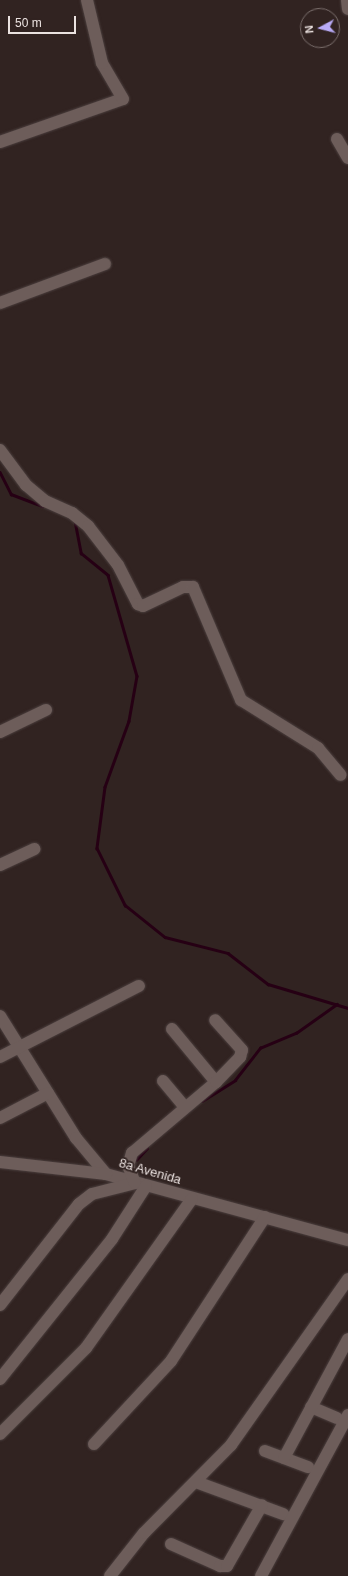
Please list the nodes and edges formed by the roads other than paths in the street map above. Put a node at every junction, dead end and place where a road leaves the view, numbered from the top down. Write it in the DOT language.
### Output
graph roads {
  1 [pos="87,0"];
  2 [pos="347,0"];
  3 [pos="348,9"];
  4 [pos="337,139"];
  5 [pos="0,142"];
  6 [pos="348,158"];
  7 [pos="104,264"];
  8 [pos="0,303"];
  9 [pos="0,450"];
  10 [pos="46,710"];
  11 [pos="0,732"];
  12 [pos="341,775"];
  13 [pos="34,849"];
  14 [pos="0,865"];
  15 [pos="139,986"];
  16 [pos="0,1016"];
  17 [pos="215,1020"];
  18 [pos="172,1029"];
  19 [pos="20,1047"];
  20 [pos="0,1057"];
  21 [pos="163,1081"];
  22 [pos="216,1082"];
  23 [pos="48,1093"];
  24 [pos="185,1107"];
  25 [pos="0,1118"];
  26 [pos="0,1162"];
  27 [pos="106,1174"];
  28 [pos="140,1184"];
  29 [pos="192,1199"];
  30 [pos="265,1217"];
  31 [pos="348,1240"];
  32 [pos="348,1279"];
  33 [pos="342,1299"];
  34 [pos="0,1305"];
  35 [pos="348,1339"];
  36 [pos="343,1359"];
  37 [pos="0,1379"];
  38 [pos="311,1408"];
  39 [pos="342,1416"];
  40 [pos="0,1434"];
  41 [pos="94,1444"];
  42 [pos="265,1450"];
  43 [pos="284,1458"];
  44 [pos="308,1467"];
  45 [pos="196,1482"];
  46 [pos="262,1505"];
  47 [pos="283,1514"];
  48 [pos="171,1544"];
  49 [pos="110,1576"];
  50 [pos="261,1576"];
  1 -- 5 [label="street"];
  2 -- 3 [label="street"];
  4 -- 6 [label="street"];
  7 -- 8 [label="street"];
  9 -- 12 [label="street"];
  10 -- 11 [label="street"];
  13 -- 14 [label="street"];
  15 -- 19 [label="street"];
  16 -- 19 [label="street, 8a Avenida"];
  17 -- 22 [label="street"];
  18 -- 22 [label="street"];
  19 -- 20 [label="street"];
  19 -- 23 [label="street, 8a Avenida"];
  21 -- 24 [label="street"];
  22 -- 24 [label="street"];
  23 -- 25 [label="street"];
  23 -- 27 [label="street, 8a Avenida"];
  24 -- 28 [label="street"];
  26 -- 27 [label="street"];
  27 -- 28 [label="street, 8a Avenida"];
  28 -- 29 [label="street, 8a Avenida"];
  28 -- 34 [label="street"];
  28 -- 37 [label="street"];
  29 -- 30 [label="street, 8a Avenida"];
  29 -- 40 [label="street"];
  30 -- 31 [label="street, 8a Avenida"];
  30 -- 41 [label="street"];
  32 -- 33 [label="street"];
  33 -- 45 [label="street"];
  35 -- 36 [label="street"];
  36 -- 38 [label="street"];
  38 -- 39 [label="street"];
  38 -- 43 [label="street"];
  39 -- 50 [label="street"];
  42 -- 43 [label="street"];
  43 -- 44 [label="street"];
  45 -- 46 [label="street"];
  45 -- 49 [label="street"];
  46 -- 47 [label="street"];
  46 -- 48 [label="street"];
}
